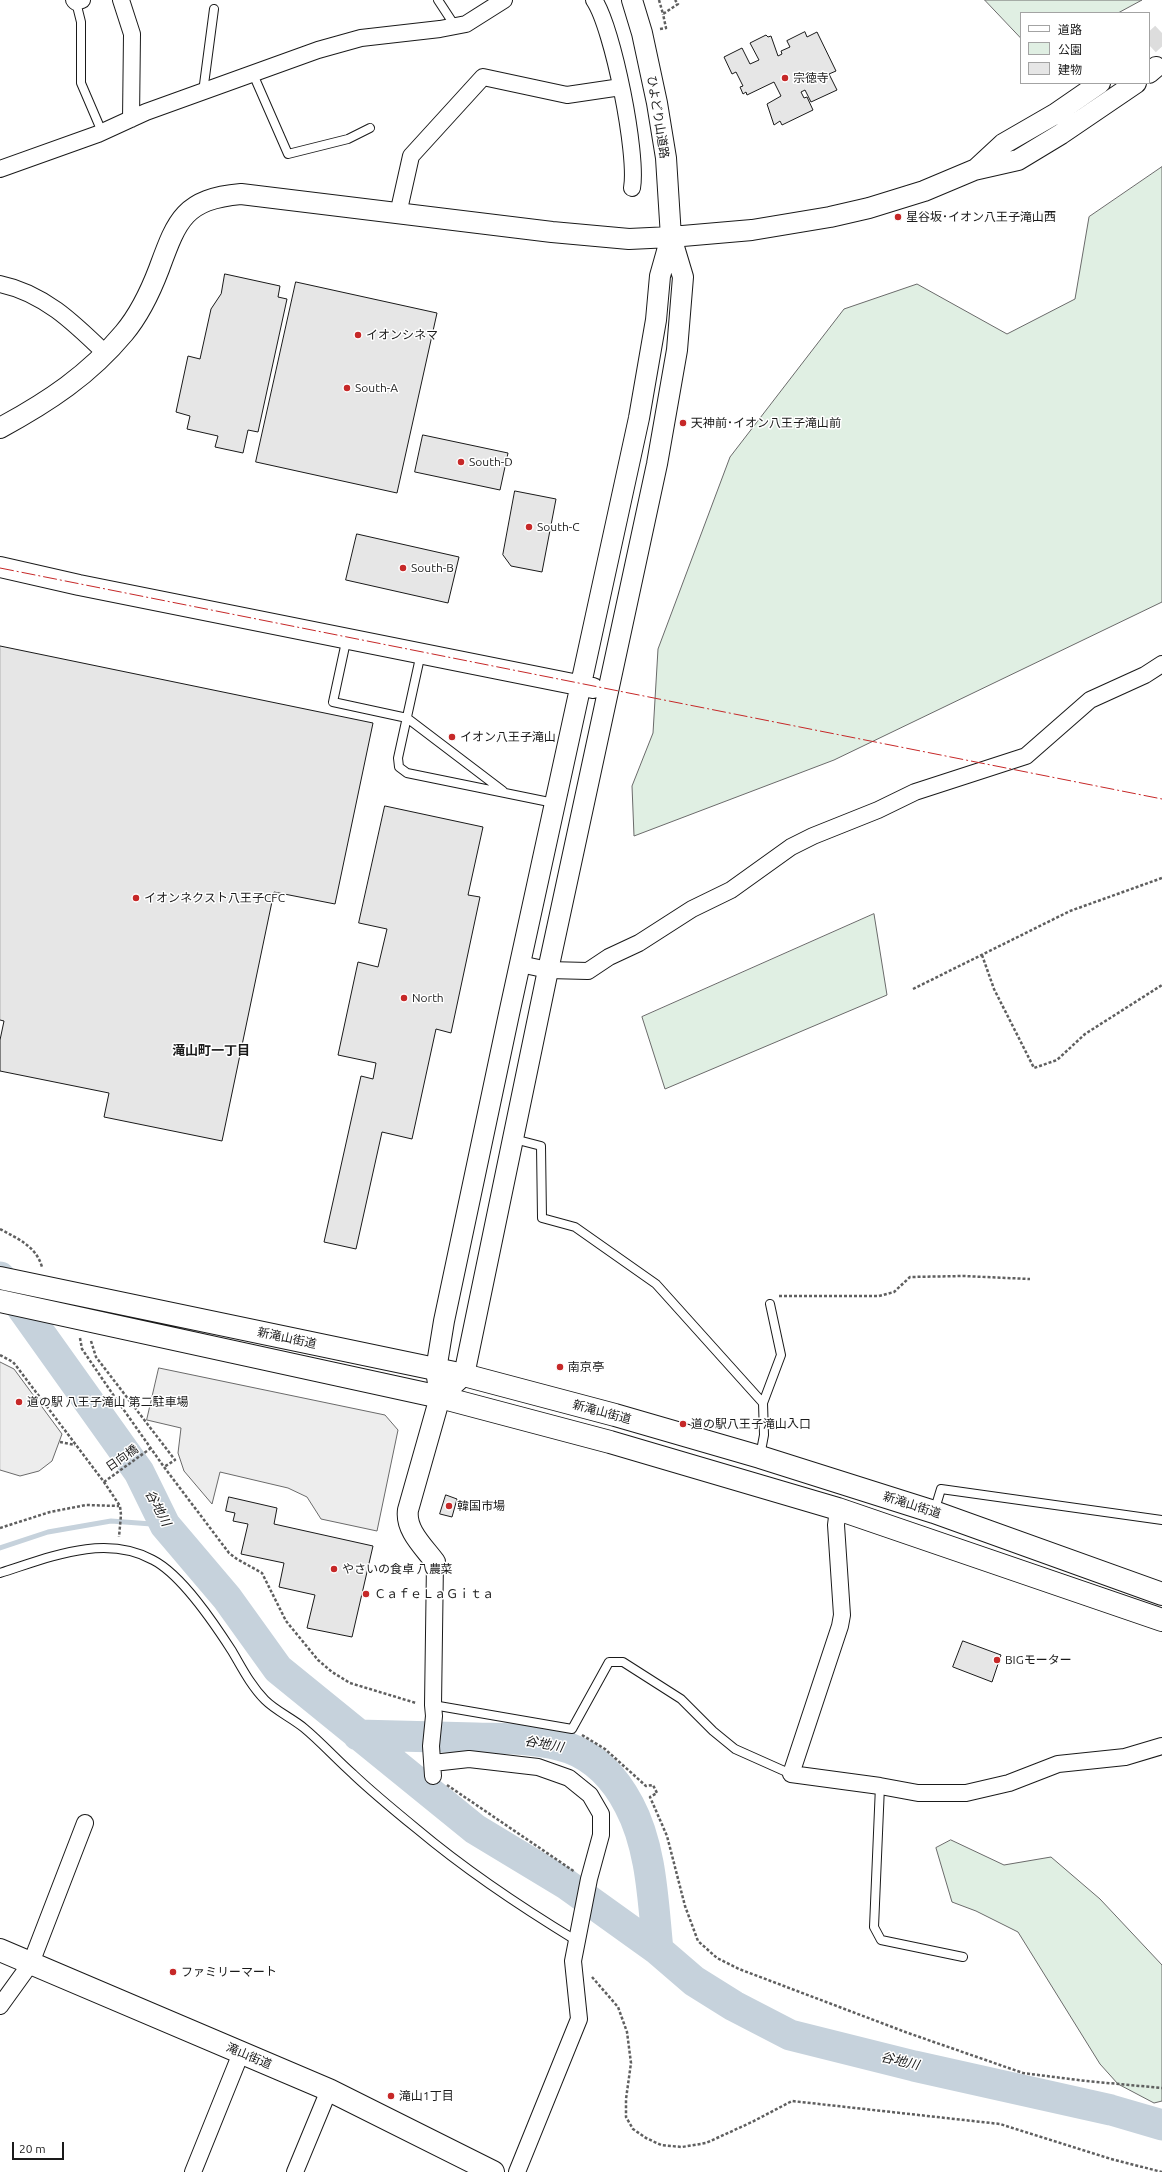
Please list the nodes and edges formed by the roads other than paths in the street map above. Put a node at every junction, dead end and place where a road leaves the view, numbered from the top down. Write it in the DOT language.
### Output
graph roads {
  1 [pos="121,0"];
  2 [pos="438,0"];
  3 [pos="504,0"];
  4 [pos="594,0"];
  5 [pos="632,0"];
  6 [pos="78,1"];
  7 [pos="214,9"];
  8 [pos="455,26"];
  9 [pos="253,74"];
  10 [pos="1099,84"];
  11 [pos="1135,84"];
  12 [pos="621,87"];
  13 [pos="203,92"];
  14 [pos="131,119"];
  15 [pos="370,128"];
  16 [pos="102,132"];
  17 [pos="0,169"];
  18 [pos="974,170"];
  19 [pos="632,188"];
  20 [pos="398,214"];
  21 [pos="671,237"];
  22 [pos="0,284"];
  23 [pos="106,354"];
  24 [pos="0,428"];
  25 [pos="0,567"];
  26 [pos="347,637"];
  27 [pos="421,652"];
  28 [pos="1162,664"];
  29 [pos="581,685"];
  30 [pos="609,691"];
  31 [pos="407,718"];
  32 [pos="505,793"];
  33 [pos="556,804"];
  34 [pos="520,964"];
  35 [pos="548,970"];
  36 [pos="513,1139"];
  37 [pos="0,1278"];
  38 [pos="0,1301"];
  39 [pos="770,1304"];
  40 [pos="436,1370"];
  41 [pos="464,1375"];
  42 [pos="440,1398"];
  43 [pos="763,1403"];
  44 [pos="760,1456"];
  45 [pos="838,1508"];
  46 [pos="934,1512"];
  47 [pos="1162,1520"];
  48 [pos="435,1562"];
  49 [pos="0,1574"];
  50 [pos="1162,1594"];
  51 [pos="1162,1620"];
  52 [pos="434,1711"];
  53 [pos="1162,1746"];
  54 [pos="791,1774"];
  55 [pos="880,1786"];
  56 [pos="84,1823"];
  57 [pos="578,1939"];
  58 [pos="0,1950"];
  59 [pos="963,1957"];
  60 [pos="31,1963"];
  61 [pos="0,2006"];
  62 [pos="242,2053"];
  63 [pos="329,2090"];
  64 [pos="193,2172"];
  65 [pos="295,2172"];
  66 [pos="493,2172"];
  67 [pos="517,2172"];
  1 -- 14 [label="street"];
  2 -- 8 [label="lane"];
  3 -- 8 [label="street"];
  4 -- 12 [label="street"];
  5 -- 21 [label="street, ひよどり山道路"];
  6 -- 16 [label="lane"];
  7 -- 13 [label="lane"];
  8 -- 9 [label="street"];
  9 -- 13 [label="street"];
  9 -- 15 [label="lane"];
  10 -- 18 [label="street"];
  11 -- 18 [label="street"];
  12 -- 19 [label="street"];
  12 -- 20 [label="street"];
  13 -- 14 [label="street"];
  14 -- 16 [label="street"];
  16 -- 17 [label="street"];
  18 -- 21 [label="street"];
  20 -- 21 [label="street"];
  20 -- 23 [label="street"];
  21 -- 29 [label="street"];
  21 -- 30 [label="street"];
  22 -- 23 [label="street"];
  23 -- 24 [label="street"];
  25 -- 26 [label="street"];
  26 -- 27 [label="street"];
  26 -- 31 [label="lane"];
  27 -- 29 [label="street"];
  27 -- 31 [label="lane"];
  28 -- 35 [label="street"];
  29 -- 30 [label="street"];
  29 -- 33 [label="street"];
  30 -- 35 [label="street"];
  31 -- 32 [label="lane"];
  31 -- 32 [label="lane"];
  32 -- 33 [label="lane"];
  33 -- 34 [label="street"];
  34 -- 35 [label="street"];
  34 -- 40 [label="street"];
  35 -- 36 [label="street"];
  36 -- 41 [label="street"];
  36 -- 43 [label="lane"];
  37 -- 40 [label="main road, 新滝山街道"];
  38 -- 42 [label="main road"];
  39 -- 43 [label="lane"];
  40 -- 41 [label="main road, 新滝山街道"];
  40 -- 42 [label="street"];
  41 -- 42 [label="street"];
  41 -- 44 [label="main road, 新滝山街道"];
  42 -- 45 [label="main road"];
  42 -- 48 [label="street"];
  43 -- 44 [label="lane"];
  44 -- 46 [label="main road, 新滝山街道"];
  45 -- 51 [label="main road"];
  45 -- 54 [label="street"];
  46 -- 47 [label="lane"];
  46 -- 50 [label="main road, 新滝山街道"];
  48 -- 52 [label="street"];
  49 -- 57 [label="lane"];
  52 -- 54 [label="lane"];
  52 -- 57 [label="street"];
  53 -- 55 [label="street"];
  54 -- 55 [label="street"];
  55 -- 59 [label="lane"];
  56 -- 60 [label="street"];
  57 -- 67 [label="street"];
  58 -- 60 [label="main road, 滝山街道"];
  60 -- 61 [label="street"];
  60 -- 62 [label="main road, 滝山街道"];
  62 -- 63 [label="main road, 滝山街道"];
  62 -- 64 [label="street"];
  63 -- 65 [label="street"];
  63 -- 66 [label="main road, 滝山街道"];
}
